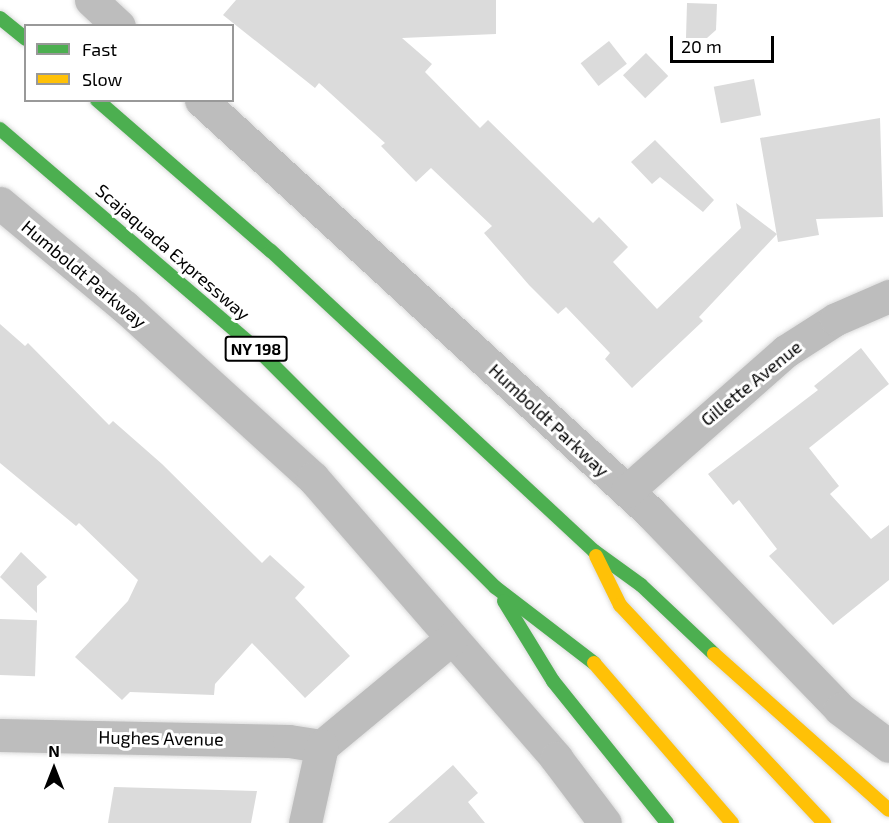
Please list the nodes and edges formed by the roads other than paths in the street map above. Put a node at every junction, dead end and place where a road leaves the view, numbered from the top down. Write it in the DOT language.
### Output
graph roads {
  1 [pos="91,0"];
  2 [pos="3,19"];
  3 [pos="117,24"];
  4 [pos="24,37"];
  5 [pos="99,102"];
  6 [pos="203,102"];
  7 [pos="0,129"];
  8 [pos="0,203"];
  9 [pos="889,296"];
  10 [pos="627,491"];
  11 [pos="594,551"];
  12 [pos="495,587"];
  13 [pos="451,639"];
  14 [pos="0,735"];
  15 [pos="322,746"];
  16 [pos="889,746"];
  17 [pos="889,810"];
  18 [pos="305,823"];
  19 [pos="605,823"];
  20 [pos="667,823"];
  21 [pos="732,823"];
  22 [pos="824,823"];
  1 -- 3 [label="street"];
  2 -- 4 [label="highway"];
  5 -- 11 [label="highway"];
  6 -- 10 [label="street, Humboldt Parkway"];
  7 -- 12 [label="highway, Scajaquada Expressway / NY 198"];
  8 -- 13 [label="street, Humboldt Parkway"];
  9 -- 10 [label="street, Gillette Avenue"];
  10 -- 16 [label="street, Humboldt Parkway"];
  11 -- 17 [label="highway"];
  11 -- 22 [label="highway"];
  12 -- 20 [label="highway"];
  12 -- 21 [label="highway"];
  13 -- 15 [label="street"];
  13 -- 19 [label="street, Humboldt Parkway"];
  14 -- 15 [label="street, Hughes Avenue"];
  15 -- 18 [label="street"];
}
